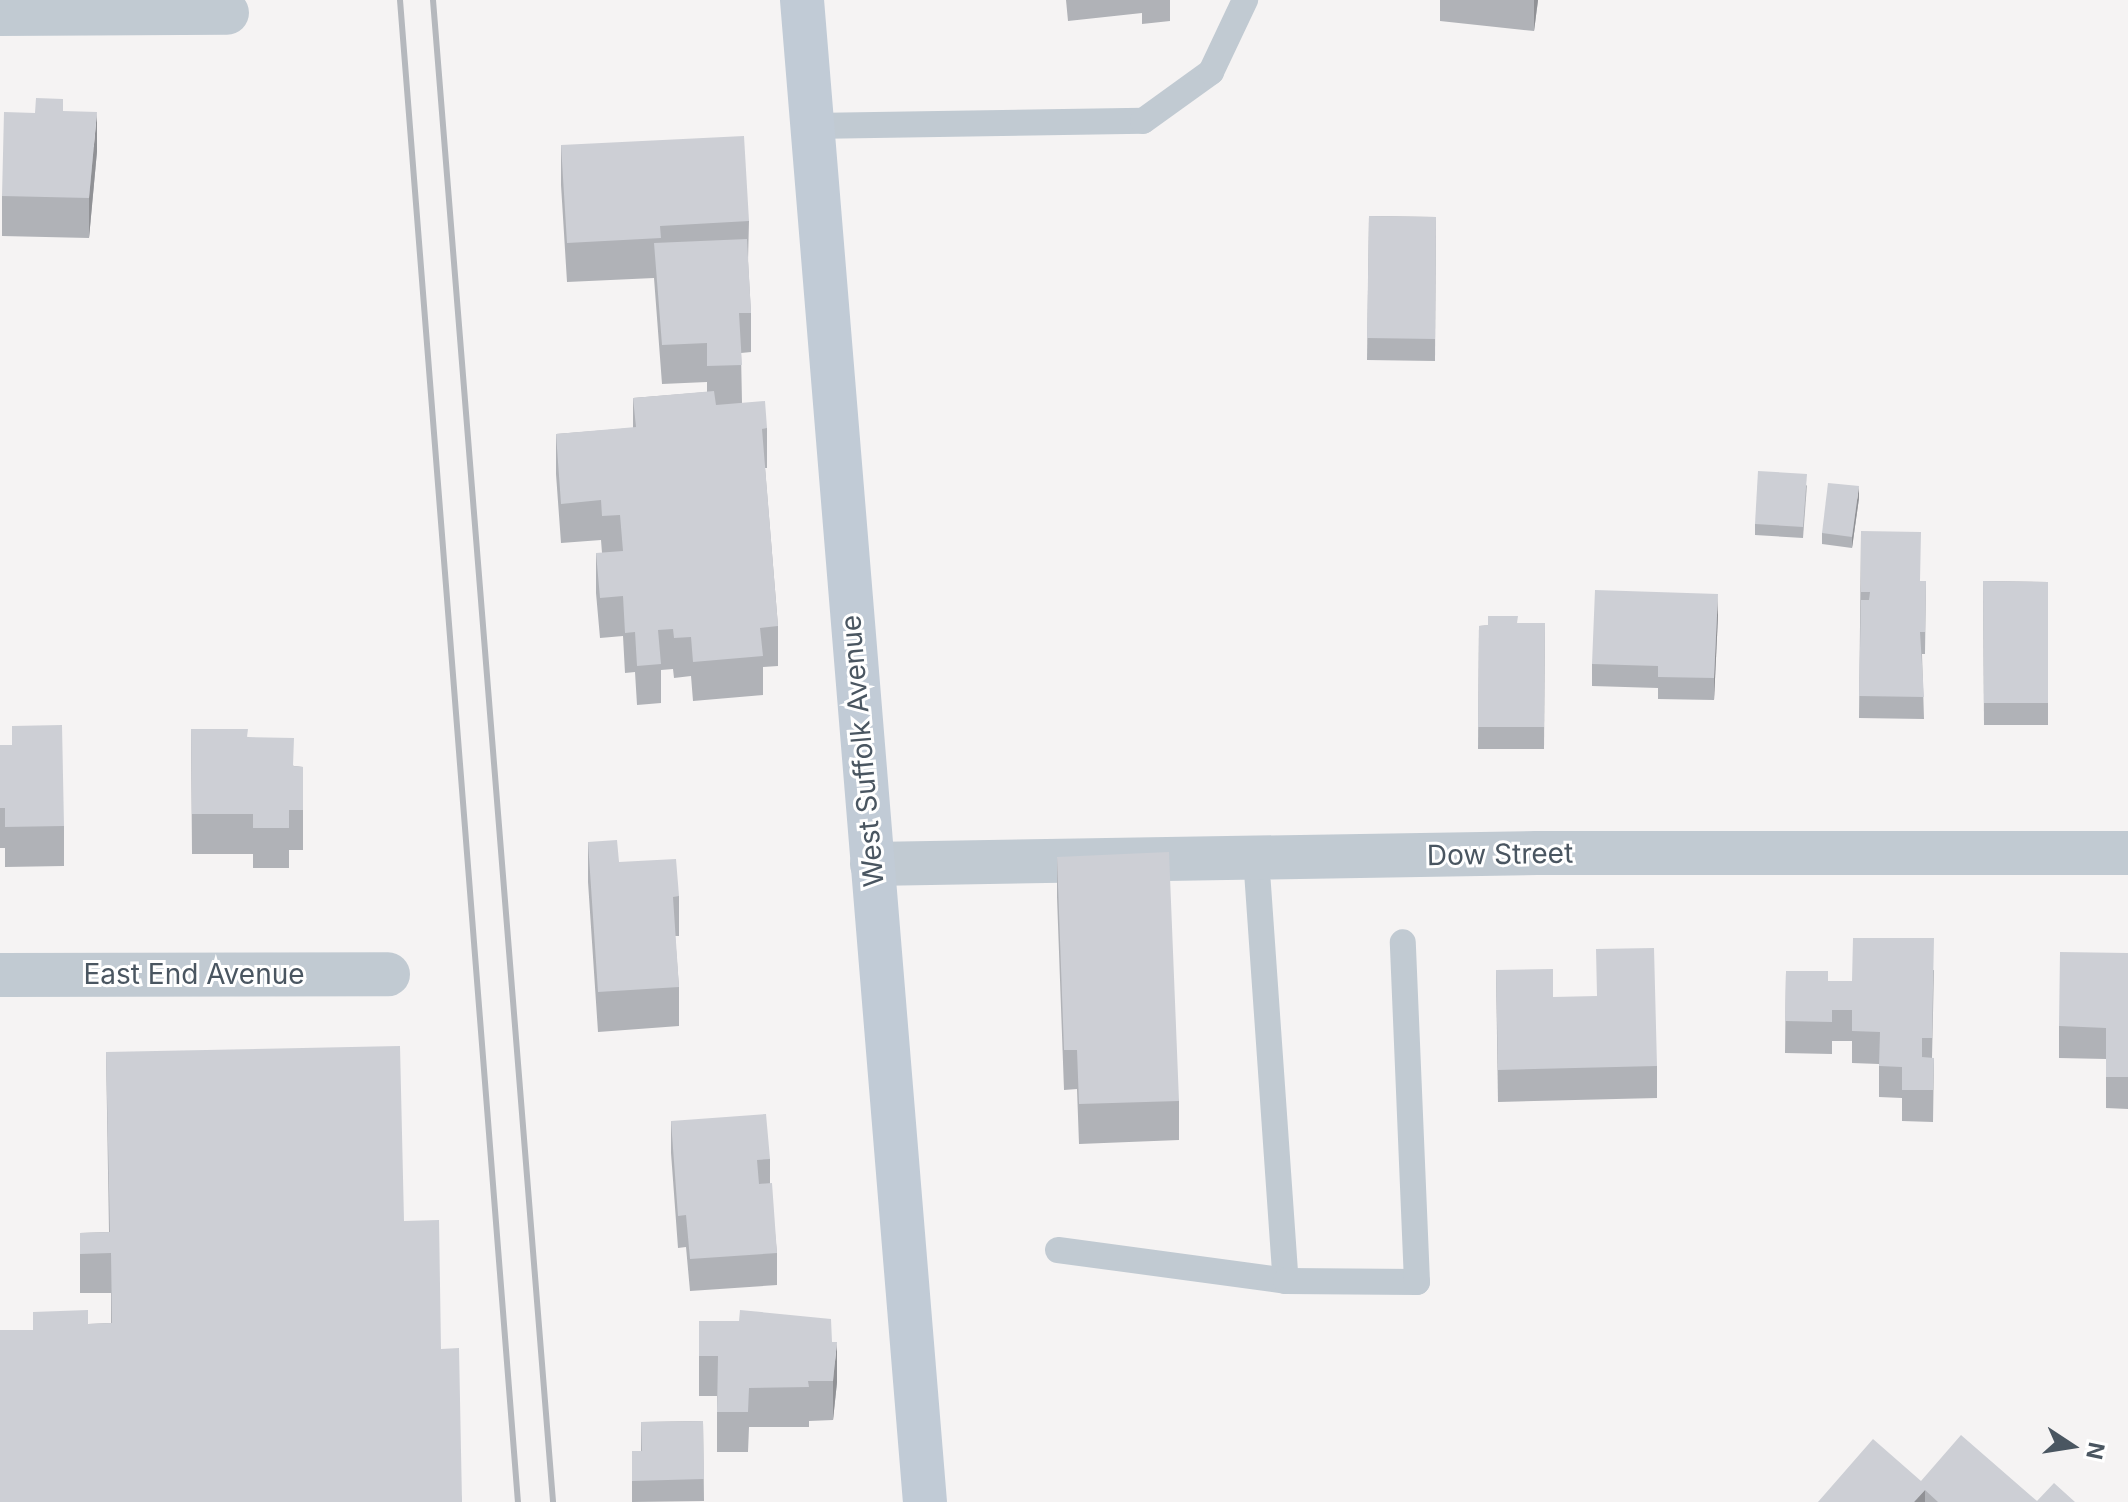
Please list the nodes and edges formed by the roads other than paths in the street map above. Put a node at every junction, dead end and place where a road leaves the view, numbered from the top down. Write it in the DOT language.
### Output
graph roads {
  1 [pos="802,0"];
  2 [pos="1245,0"];
  3 [pos="227,13"];
  4 [pos="0,14"];
  5 [pos="811,126"];
  6 [pos="2128,853"];
  7 [pos="1256,857"];
  8 [pos="872,864"];
  9 [pos="1403,942"];
  10 [pos="388,974"];
  11 [pos="0,975"];
  12 [pos="1058,1250"];
  13 [pos="1286,1281"];
  14 [pos="925,1502"];
  1 -- 5 [label="main road, West Suffolk Avenue"];
  2 -- 5 [label="lane"];
  3 -- 4 [label="street"];
  5 -- 8 [label="main road, West Suffolk Avenue"];
  6 -- 7 [label="street, Dow Street"];
  7 -- 8 [label="street, Dow Street"];
  7 -- 13 [label="lane"];
  8 -- 14 [label="main road, West Suffolk Avenue"];
  9 -- 13 [label="lane"];
  10 -- 11 [label="street, East End Avenue"];
  12 -- 13 [label="lane"];
}
